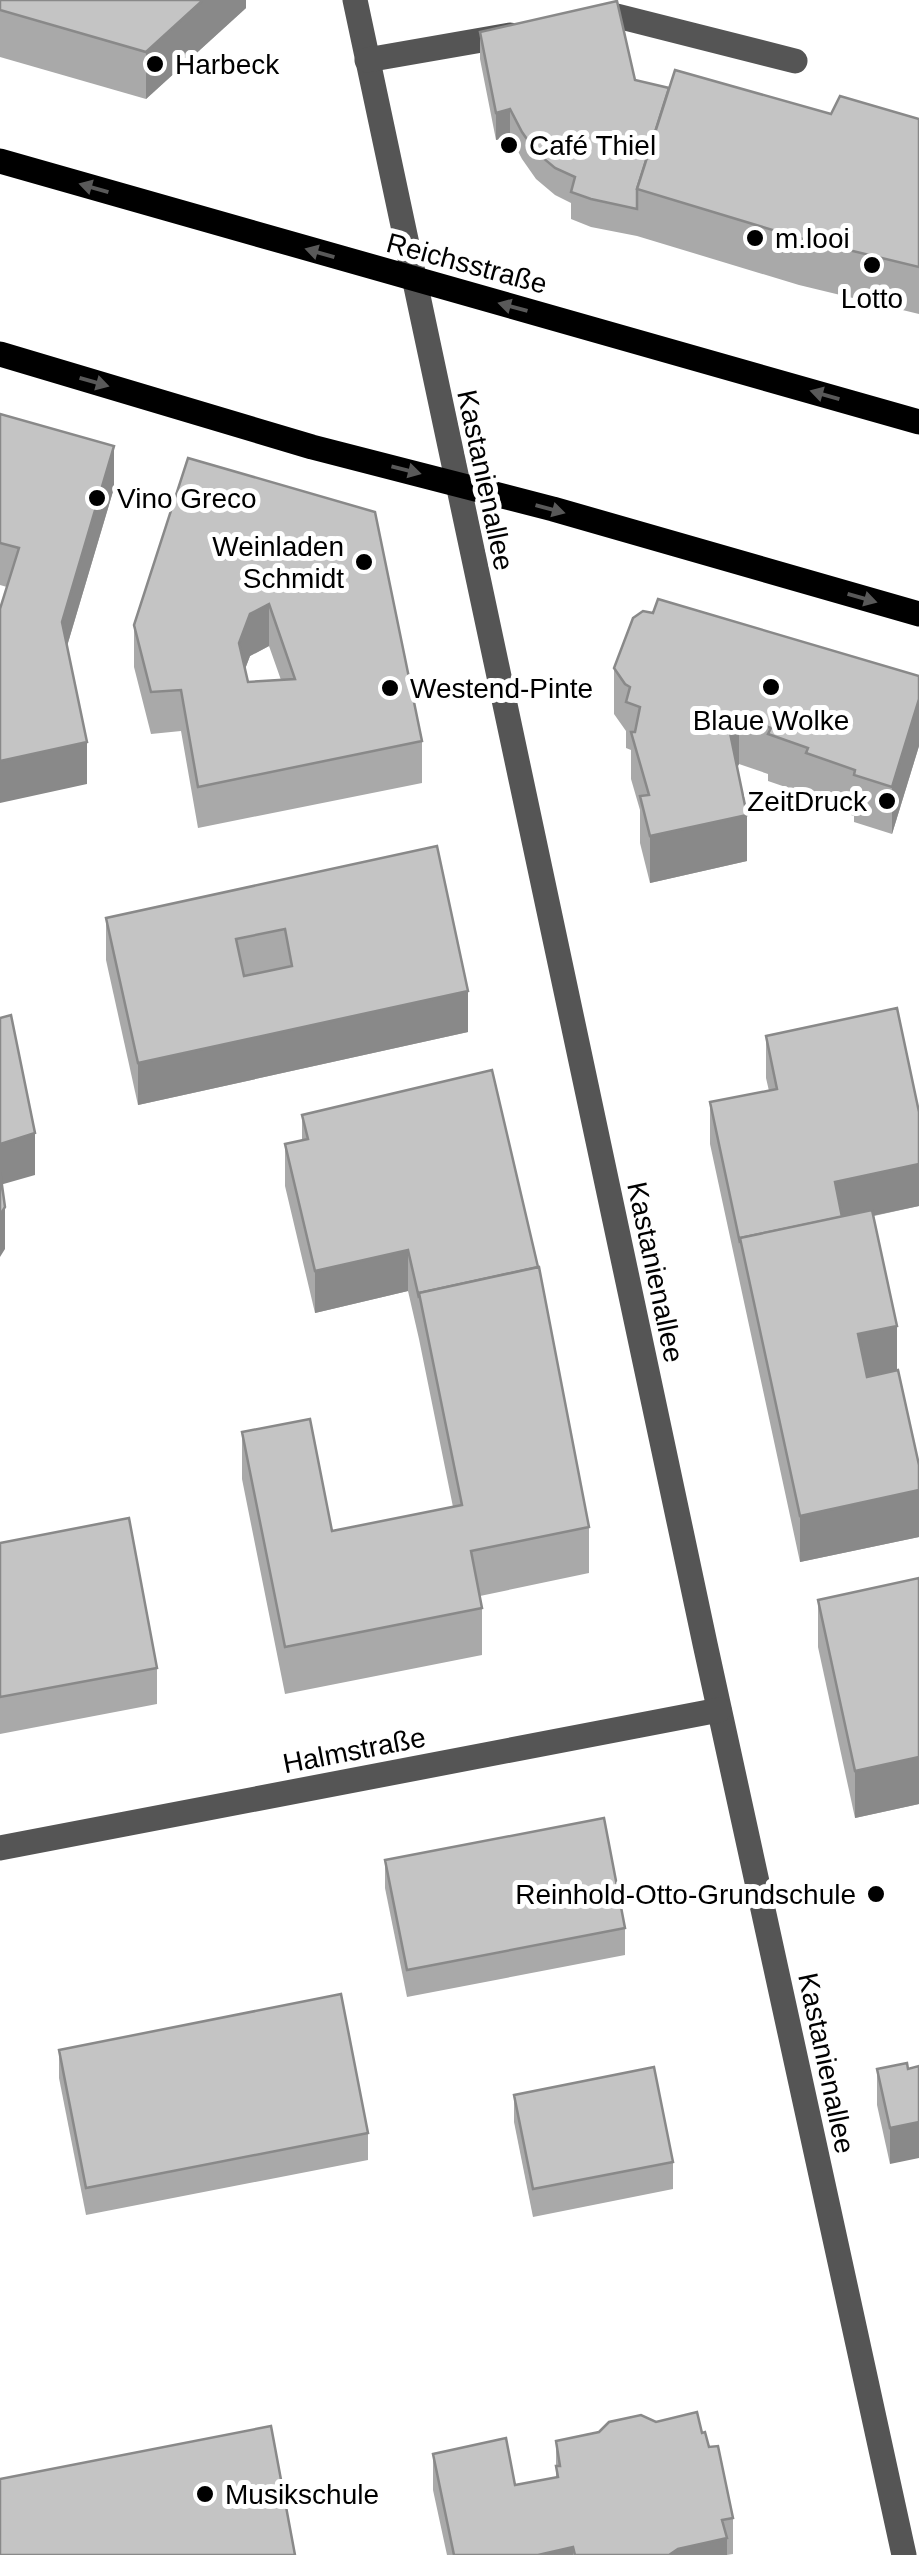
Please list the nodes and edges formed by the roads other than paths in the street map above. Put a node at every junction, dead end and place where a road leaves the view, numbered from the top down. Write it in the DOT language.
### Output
graph roads {
  1 [pos="355,0"];
  2 [pos="562,26"];
  3 [pos="526,32"];
  4 [pos="368,60"];
  5 [pos="795,61"];
  6 [pos="0,161"];
  7 [pos="413,280"];
  8 [pos="0,354"];
  9 [pos="919,422"];
  10 [pos="456,483"];
  11 [pos="919,614"];
  12 [pos="719,1710"];
  13 [pos="0,1848"];
  14 [pos="904,2555"];
  1 -- 4 [label="street, Kastanienallee"];
  2 -- 5 [label="street"];
  3 -- 4 [label="street"];
  4 -- 7 [label="street, Kastanienallee"];
  7 -- 6 [label="main road, Reichsstraße, one-way"];
  9 -- 7 [label="main road, Reichsstraße, one-way"];
  7 -- 10 [label="street, Kastanienallee"];
  8 -- 10 [label="main road, one-way"];
  10 -- 11 [label="main road, one-way"];
  10 -- 12 [label="street, Kastanienallee"];
  12 -- 13 [label="street, Halmstraße"];
  12 -- 14 [label="street, Kastanienallee"];
}
